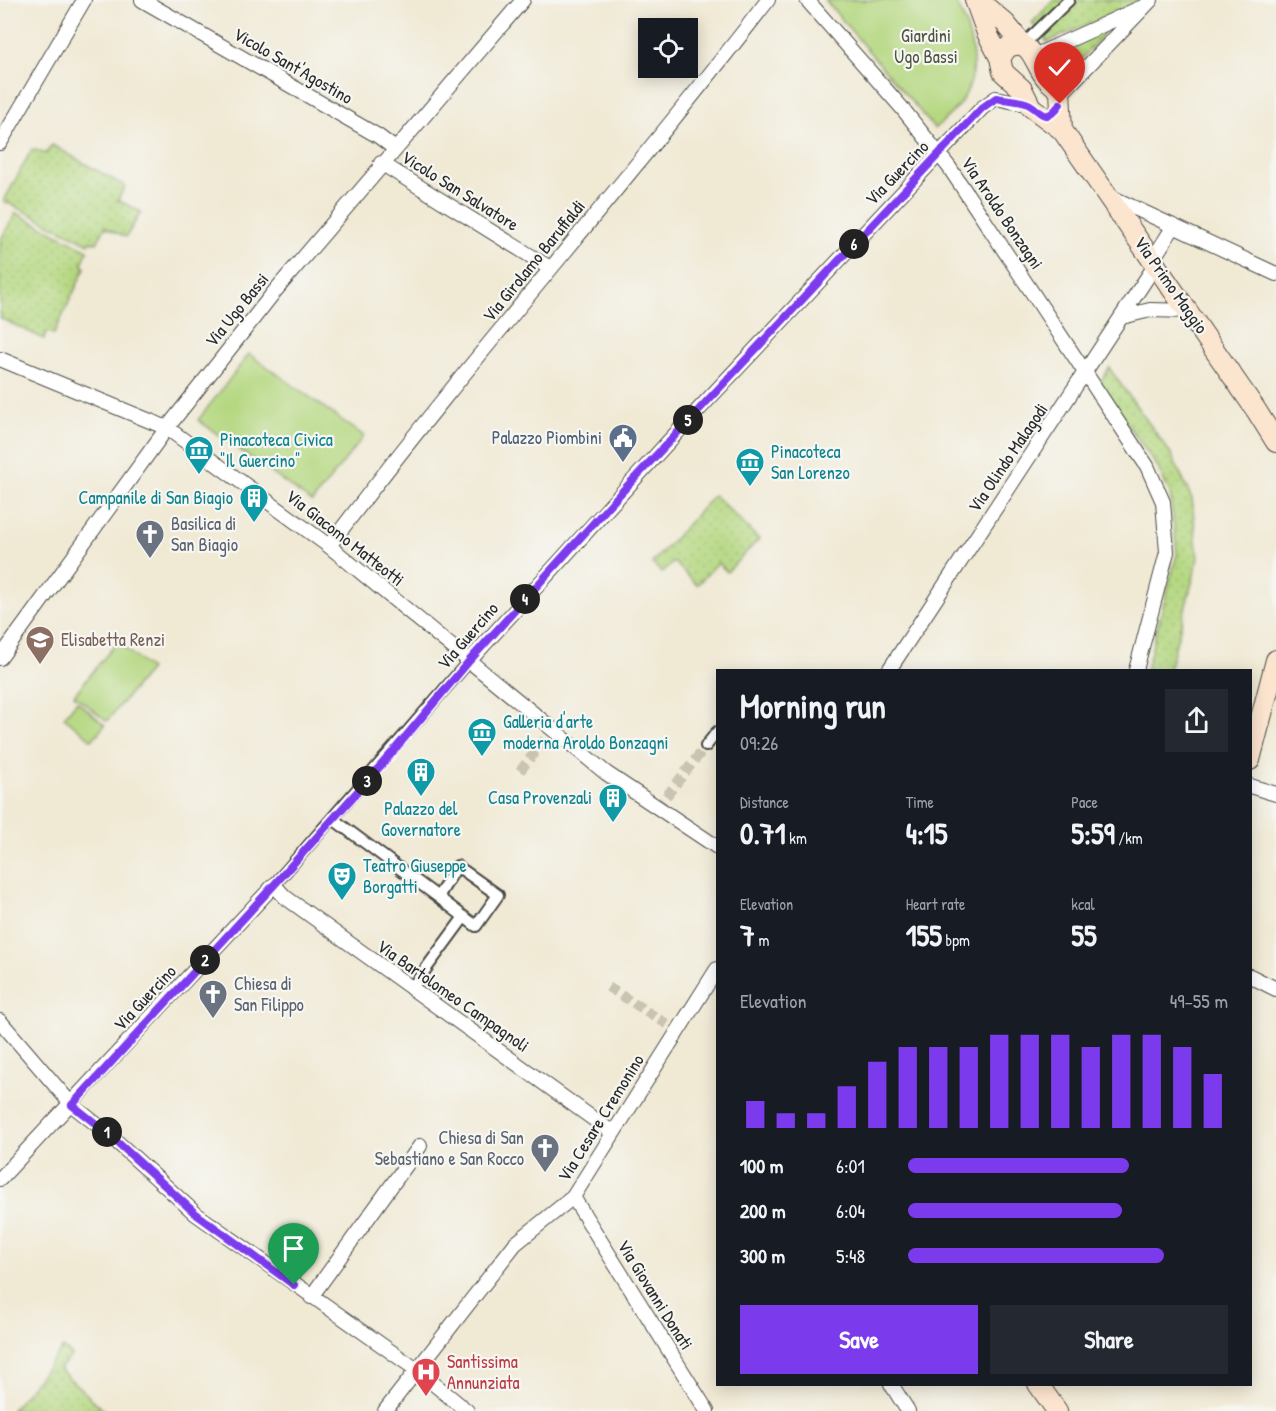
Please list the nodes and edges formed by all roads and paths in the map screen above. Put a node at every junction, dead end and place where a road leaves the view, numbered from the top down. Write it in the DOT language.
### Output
graph roads {
  1 [pos="84,0"];
  2 [pos="141,0"];
  3 [pos="523,0"];
  4 [pos="768,0"];
  5 [pos="807,0"];
  6 [pos="976,0"];
  7 [pos="1069,0"];
  8 [pos="1149,2"];
  9 [pos="1029,51"];
  10 [pos="1001,65"];
  11 [pos="996,98"];
  12 [pos="1061,99"];
  13 [pos="1037,110"];
  14 [pos="1062,130"];
  15 [pos="0,143"];
  16 [pos="394,148"];
  17 [pos="940,155"];
  18 [pos="381,163"];
  19 [pos="1109,196"];
  20 [pos="1174,226"];
  21 [pos="1154,261"];
  22 [pos="550,268"];
  23 [pos="1276,274"];
  24 [pos="1188,311"];
  25 [pos="1122,317"];
  26 [pos="0,359"];
  27 [pos="1086,373"];
  28 [pos="167,428"];
  29 [pos="1276,442"];
  30 [pos="329,546"];
  31 [pos="0,658"];
  32 [pos="470,660"];
  33 [pos="1276,660"];
  34 [pos="890,669"];
  35 [pos="1136,669"];
  36 [pos="716,733"];
  37 [pos="706,746"];
  38 [pos="1252,752"];
  39 [pos="1252,787"];
  40 [pos="1276,794"];
  41 [pos="333,819"];
  42 [pos="716,846"];
  43 [pos="274,885"];
  44 [pos="438,897"];
  45 [pos="464,917"];
  46 [pos="716,971"];
  47 [pos="1252,977"];
  48 [pos="411,989"];
  49 [pos="1276,989"];
  50 [pos="0,1021"];
  51 [pos="72,1105"];
  52 [pos="614,1133"];
  53 [pos="420,1146"];
  54 [pos="0,1179"];
  55 [pos="573,1197"];
  56 [pos="311,1297"];
  57 [pos="417,1370"];
  58 [pos="892,1386"];
  59 [pos="1039,1386"];
  60 [pos="385,1411"];
  61 [pos="467,1411"];
  62 [pos="707,1411"];
  63 [pos="908,1411"];
  64 [pos="1057,1411"];
  1 -- 15 [label="street"];
  2 -- 16 [label="street, Vicolo Sant'Agostino"];
  3 -- 16 [label="street, Via Ugo Bassi"];
  4 -- 22 [label="street, Via Girolamo Baruffaldi"];
  5 -- 17 [label="street, Via Aroldo Bonzagni"];
  6 -- 9 [label="main road"];
  6 -- 10 [label="main road, Via Primo Maggio"];
  7 -- 9 [label="street"];
  8 -- 9 [label="street"];
  8 -- 12 [label="street"];
  9 -- 10 [label="main road"];
  9 -- 12 [label="main road"];
  10 -- 11 [label="street"];
  10 -- 13 [label="main road, Via Primo Maggio"];
  11 -- 13 [label="street"];
  11 -- 17 [label="street, Via Guercino"];
  12 -- 13 [label="main road"];
  12 -- 14 [label="main road"];
  13 -- 14 [label="main road, Via Primo Maggio"];
  14 -- 19 [label="main road, Via Primo Maggio"];
  16 -- 18 [label="street, Via Ugo Bassi"];
  17 -- 27 [label="street, Via Aroldo Bonzagni"];
  17 -- 32 [label="street, Via Guercino"];
  18 -- 22 [label="street, Vicolo San Salvatore"];
  18 -- 28 [label="street, Via Ugo Bassi"];
  19 -- 20 [label="street"];
  19 -- 21 [label="main road, Via Primo Maggio"];
  20 -- 21 [label="street, Via Olindo Malagodi"];
  20 -- 23 [label="street"];
  21 -- 24 [label="main road, Via Primo Maggio"];
  21 -- 25 [label="street, Via Olindo Malagodi"];
  22 -- 30 [label="street, Via Girolamo Baruffaldi"];
  24 -- 25 [label="street"];
  24 -- 29 [label="main road, Via Primo Maggio"];
  25 -- 27 [label="street, Via Olindo Malagodi"];
  26 -- 28 [label="street, Via Giacomo Matteotti"];
  27 -- 34 [label="street, Via Olindo Malagodi"];
  27 -- 35 [label="street, Via Aroldo Bonzagni"];
  28 -- 30 [label="street, Via Giacomo Matteotti"];
  28 -- 31 [label="street, Via Ugo Bassi"];
  30 -- 32 [label="street, Via Giacomo Matteotti"];
  32 -- 41 [label="street, Via Guercino"];
  32 -- 42 [label="street, Via Giacomo Matteotti"];
  33 -- 38 [label="main road"];
  36 -- 37 [label="street"];
  39 -- 40 [label="street"];
  41 -- 43 [label="street, Via Guercino"];
  41 -- 44 [label="street"];
  43 -- 48 [label="street, Via Bartolomeo Campagnoli"];
  43 -- 51 [label="street, Via Guercino"];
  44 -- 45 [label="street"];
  44 -- 45 [label="street"];
  45 -- 48 [label="street"];
  46 -- 52 [label="street, Via Cesare Cremonino"];
  47 -- 49 [label="street"];
  48 -- 52 [label="street, Via Bartolomeo Campagnoli"];
  50 -- 51 [label="street"];
  51 -- 54 [label="street, Via Guercino"];
  51 -- 56 [label="street"];
  52 -- 55 [label="street, Via Cesare Cremonino"];
  53 -- 56 [label="street"];
  55 -- 57 [label="street, Via Cesare Cremonino"];
  55 -- 62 [label="street, Via Giovanni Donati"];
  56 -- 57 [label="street"];
  57 -- 60 [label="street, Via Cesare Cremonino"];
  57 -- 61 [label="street"];
  58 -- 63 [label="street"];
  59 -- 64 [label="main road"];
}
